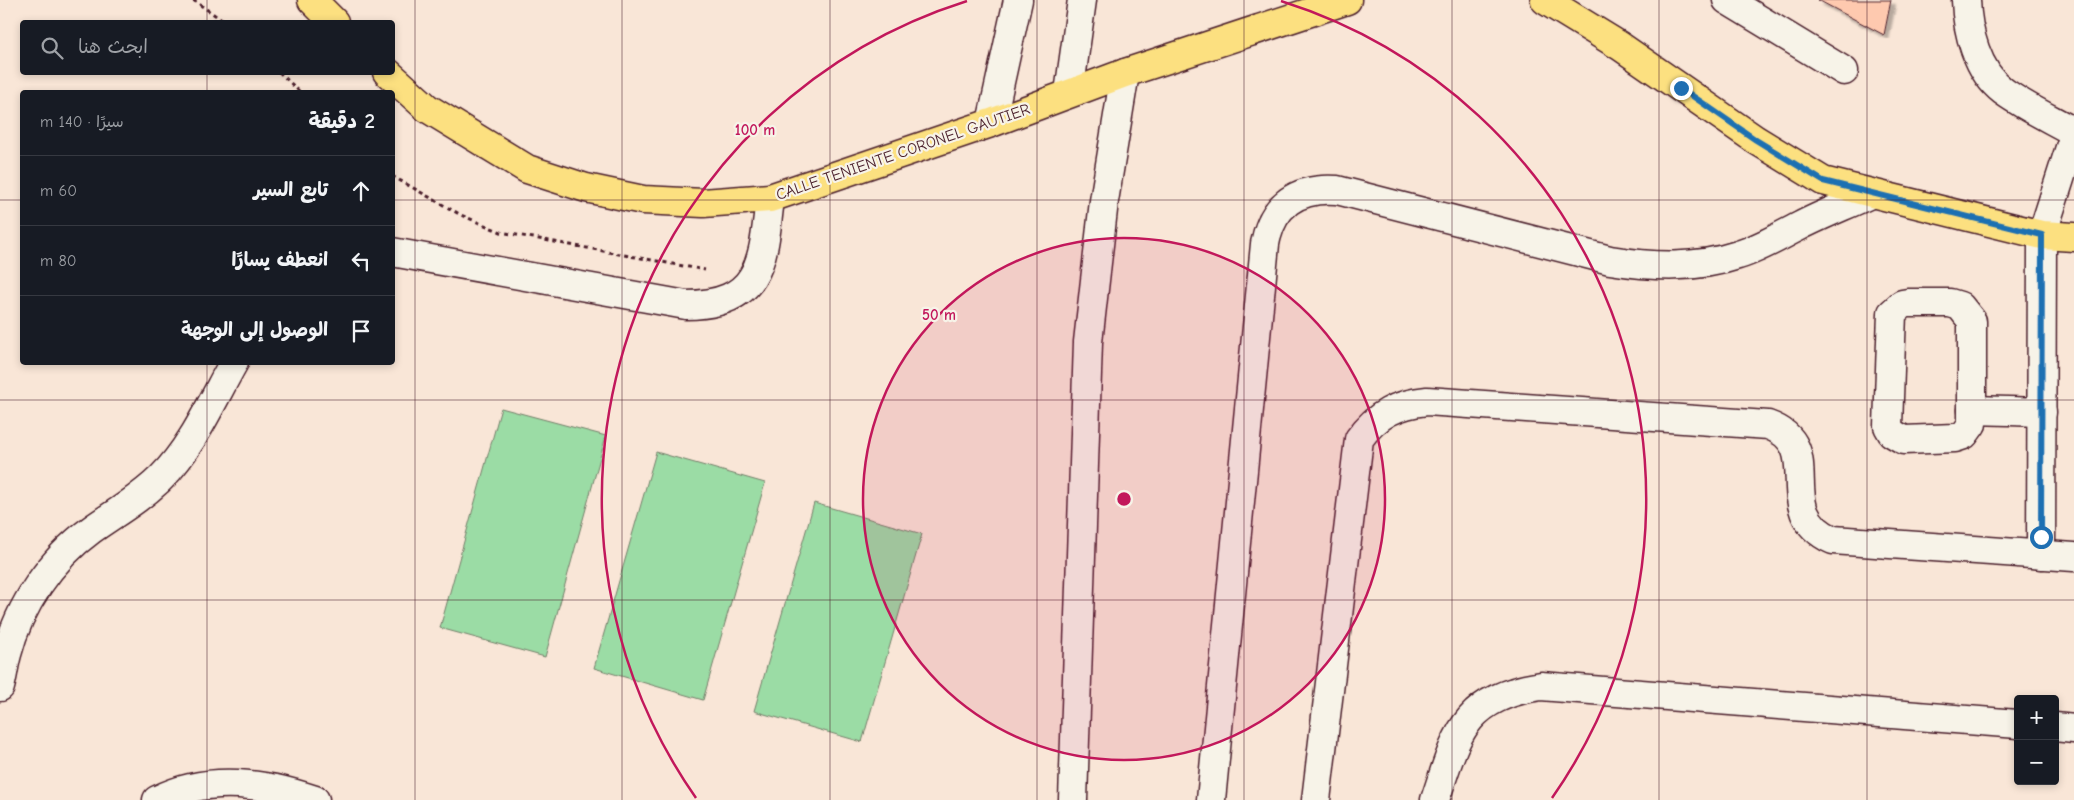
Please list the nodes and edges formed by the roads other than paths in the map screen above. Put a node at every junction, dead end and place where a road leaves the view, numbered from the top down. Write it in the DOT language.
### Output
graph roads {
  1 [pos="312,0"];
  2 [pos="1018,0"];
  3 [pos="1082,0"];
  4 [pos="1347,0"];
  5 [pos="1545,0"];
  6 [pos="1727,0"];
  7 [pos="1966,0"];
  8 [pos="332,20"];
  9 [pos="1844,71"];
  10 [pos="1125,73"];
  11 [pos="391,75"];
  12 [pos="1069,93"];
  13 [pos="991,123"];
  14 [pos="2074,133"];
  15 [pos="1870,194"];
  16 [pos="770,198"];
  17 [pos="2042,235"];
  18 [pos="2074,238"];
  19 [pos="395,253"];
  20 [pos="232,365"];
  21 [pos="1972,410"];
  22 [pos="2042,412"];
  23 [pos="2041,555"];
  24 [pos="2074,557"];
  25 [pos="0,687"];
  26 [pos="2014,724"];
  27 [pos="2059,727"];
  28 [pos="2074,729"];
  29 [pos="157,800"];
  30 [pos="315,800"];
  31 [pos="1073,800"];
  32 [pos="1211,800"];
  33 [pos="1316,800"];
  34 [pos="1435,800"];
  1 -- 8 [label="main road"];
  2 -- 13 [label="street"];
  3 -- 12 [label="street"];
  4 -- 10 [label="main road, CALLE TENIENTE CORONEL GAUTIER"];
  5 -- 15 [label="main road"];
  6 -- 9 [label="street"];
  7 -- 14 [label="street"];
  10 -- 12 [label="main road, CALLE TENIENTE CORONEL GAUTIER"];
  10 -- 31 [label="street"];
  11 -- 16 [label="main road, CALLE TENIENTE CORONEL GAUTIER"];
  12 -- 13 [label="main road, CALLE TENIENTE CORONEL GAUTIER"];
  13 -- 16 [label="main road, CALLE TENIENTE CORONEL GAUTIER"];
  14 -- 17 [label="street"];
  15 -- 17 [label="main road"];
  15 -- 32 [label="street"];
  16 -- 19 [label="street"];
  17 -- 18 [label="main road"];
  17 -- 22 [label="street"];
  20 -- 25 [label="street"];
  21 -- 21 [label="street"];
  21 -- 22 [label="street"];
  22 -- 23 [label="street"];
  23 -- 24 [label="street"];
  23 -- 33 [label="street"];
  26 -- 34 [label="street"];
  27 -- 28 [label="street"];
  29 -- 30 [label="street"];
}
